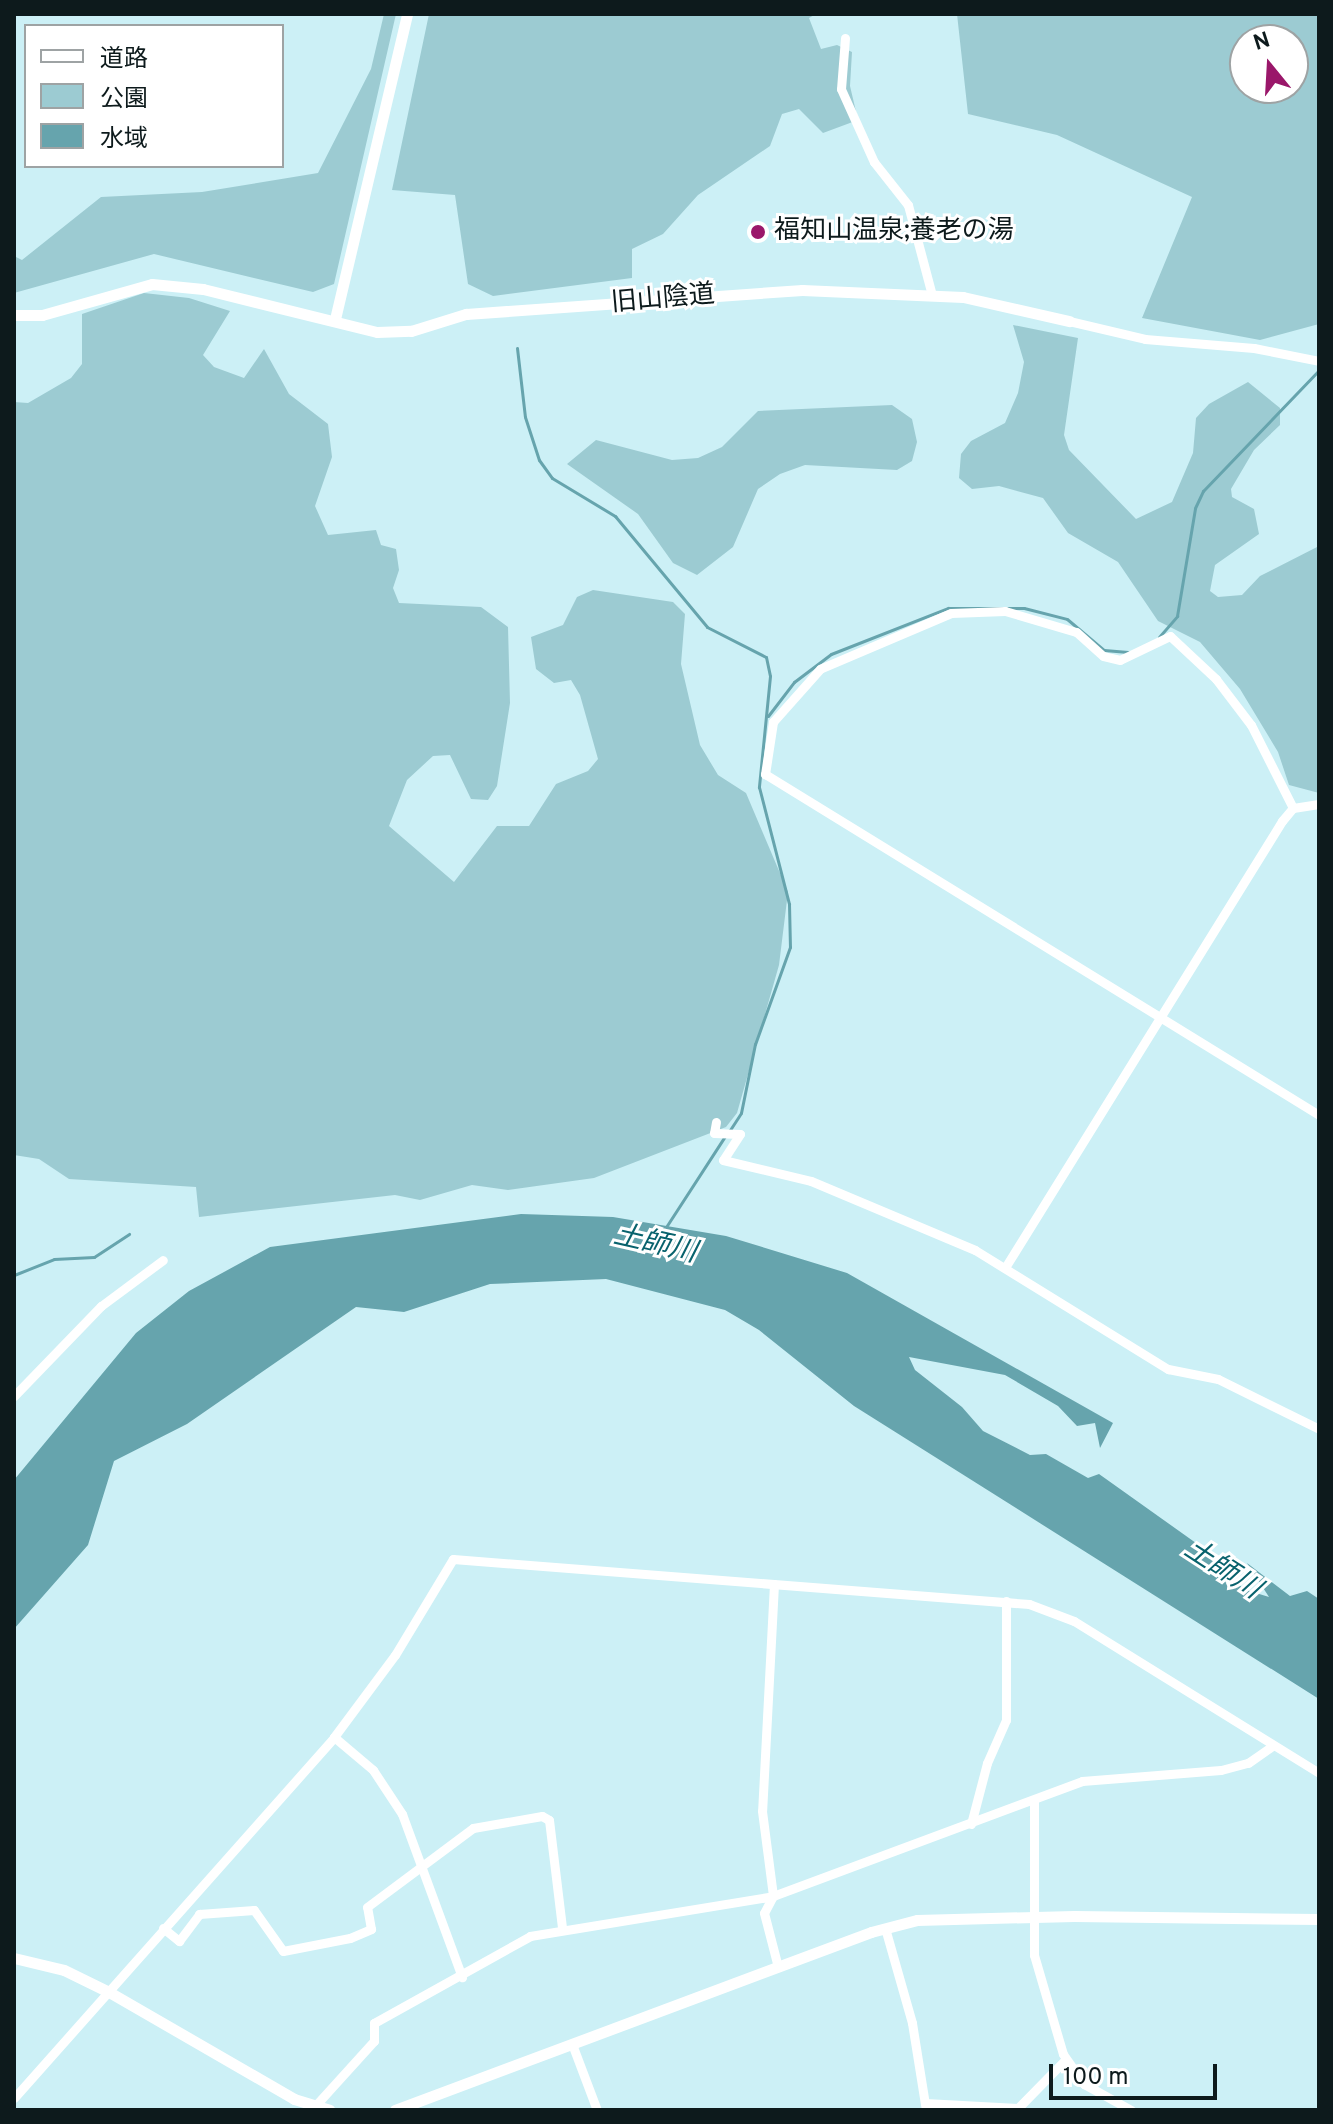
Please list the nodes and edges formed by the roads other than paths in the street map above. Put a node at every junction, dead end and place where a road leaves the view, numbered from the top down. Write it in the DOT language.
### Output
graph roads {
  1 [pos="407,14"];
  2 [pos="845,38"];
  3 [pos="932,295"];
  4 [pos="14,315"];
  5 [pos="335,319"];
  6 [pos="1069,321"];
  7 [pos="1319,361"];
  8 [pos="1319,804"];
  9 [pos="1293,808"];
  10 [pos="1162,1018"];
  11 [pos="1319,1115"];
  12 [pos="716,1122"];
  13 [pos="163,1260"];
  14 [pos="1006,1266"];
  15 [pos="14,1396"];
  16 [pos="1319,1429"];
  17 [pos="774,1584"];
  18 [pos="1006,1601"];
  19 [pos="334,1737"];
  20 [pos="1272,1746"];
  21 [pos="1319,1773"];
  22 [pos="1034,1800"];
  23 [pos="971,1824"];
  24 [pos="420,1868"];
  25 [pos="773,1896"];
  26 [pos="1032,1916"];
  27 [pos="1319,1919"];
  28 [pos="163,1928"];
  29 [pos="562,1928"];
  30 [pos="885,1928"];
  31 [pos="14,1958"];
  32 [pos="778,1967"];
  33 [pos="462,1977"];
  34 [pos="109,1992"];
  35 [pos="572,2044"];
  36 [pos="1065,2060"];
  37 [pos="14,2098"];
  38 [pos="315,2106"];
  39 [pos="925,2106"];
  40 [pos="329,2110"];
  41 [pos="395,2110"];
  42 [pos="597,2110"];
  43 [pos="1131,2110"];
  1 -- 5 [label="street"];
  2 -- 3 [label="street"];
  3 -- 5 [label="street, 旧山陰道"];
  3 -- 6 [label="street, 旧山陰道"];
  4 -- 5 [label="street, 旧山陰道"];
  6 -- 7 [label="street, 旧山陰道"];
  8 -- 9 [label="street"];
  9 -- 10 [label="street"];
  9 -- 10 [label="street"];
  10 -- 11 [label="street"];
  10 -- 14 [label="street"];
  12 -- 14 [label="street"];
  13 -- 15 [label="street"];
  14 -- 16 [label="street"];
  17 -- 18 [label="street"];
  17 -- 19 [label="street"];
  17 -- 25 [label="street"];
  18 -- 20 [label="street"];
  18 -- 23 [label="street"];
  19 -- 24 [label="street"];
  19 -- 28 [label="street"];
  20 -- 21 [label="street"];
  20 -- 22 [label="street"];
  22 -- 23 [label="street"];
  22 -- 26 [label="street"];
  23 -- 25 [label="street"];
  24 -- 28 [label="street"];
  24 -- 29 [label="street"];
  24 -- 33 [label="street"];
  25 -- 29 [label="street"];
  25 -- 32 [label="street"];
  26 -- 27 [label="street"];
  26 -- 30 [label="street"];
  26 -- 36 [label="street"];
  28 -- 34 [label="street"];
  29 -- 33 [label="street"];
  30 -- 32 [label="street"];
  30 -- 39 [label="street"];
  31 -- 34 [label="street"];
  32 -- 35 [label="street"];
  33 -- 38 [label="street"];
  34 -- 37 [label="street"];
  34 -- 38 [label="street"];
  35 -- 41 [label="street"];
  35 -- 42 [label="street"];
  36 -- 39 [label="street"];
  36 -- 43 [label="street"];
  38 -- 40 [label="street"];
}
